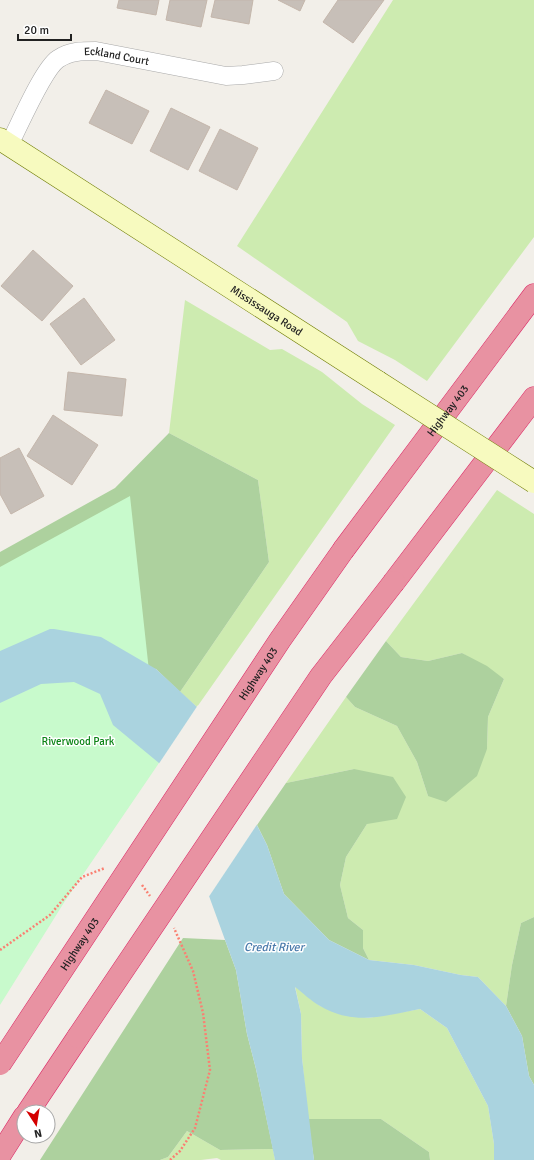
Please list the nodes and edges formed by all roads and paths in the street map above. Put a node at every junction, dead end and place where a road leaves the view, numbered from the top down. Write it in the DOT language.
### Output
graph roads {
  1 [pos="274,71"];
  2 [pos="5,142"];
  3 [pos="534,295"];
  4 [pos="534,398"];
  5 [pos="534,482"];
  6 [pos="193,971"];
  7 [pos="0,1064"];
  8 [pos="33,1104"];
  9 [pos="16,1130"];
  10 [pos="0,1155"];
  11 [pos="170,1160"];
  1 -- 2 [label="street, Eckland Court"];
  2 -- 5 [label="main road, Mississauga Road, bridge"];
  3 -- 7 [label="highway, Highway 403, bridge"];
  4 -- 8 [label="highway, bridge"];
  6 -- 11 [label="path"];
  9 -- 10 [label="highway"];
}
